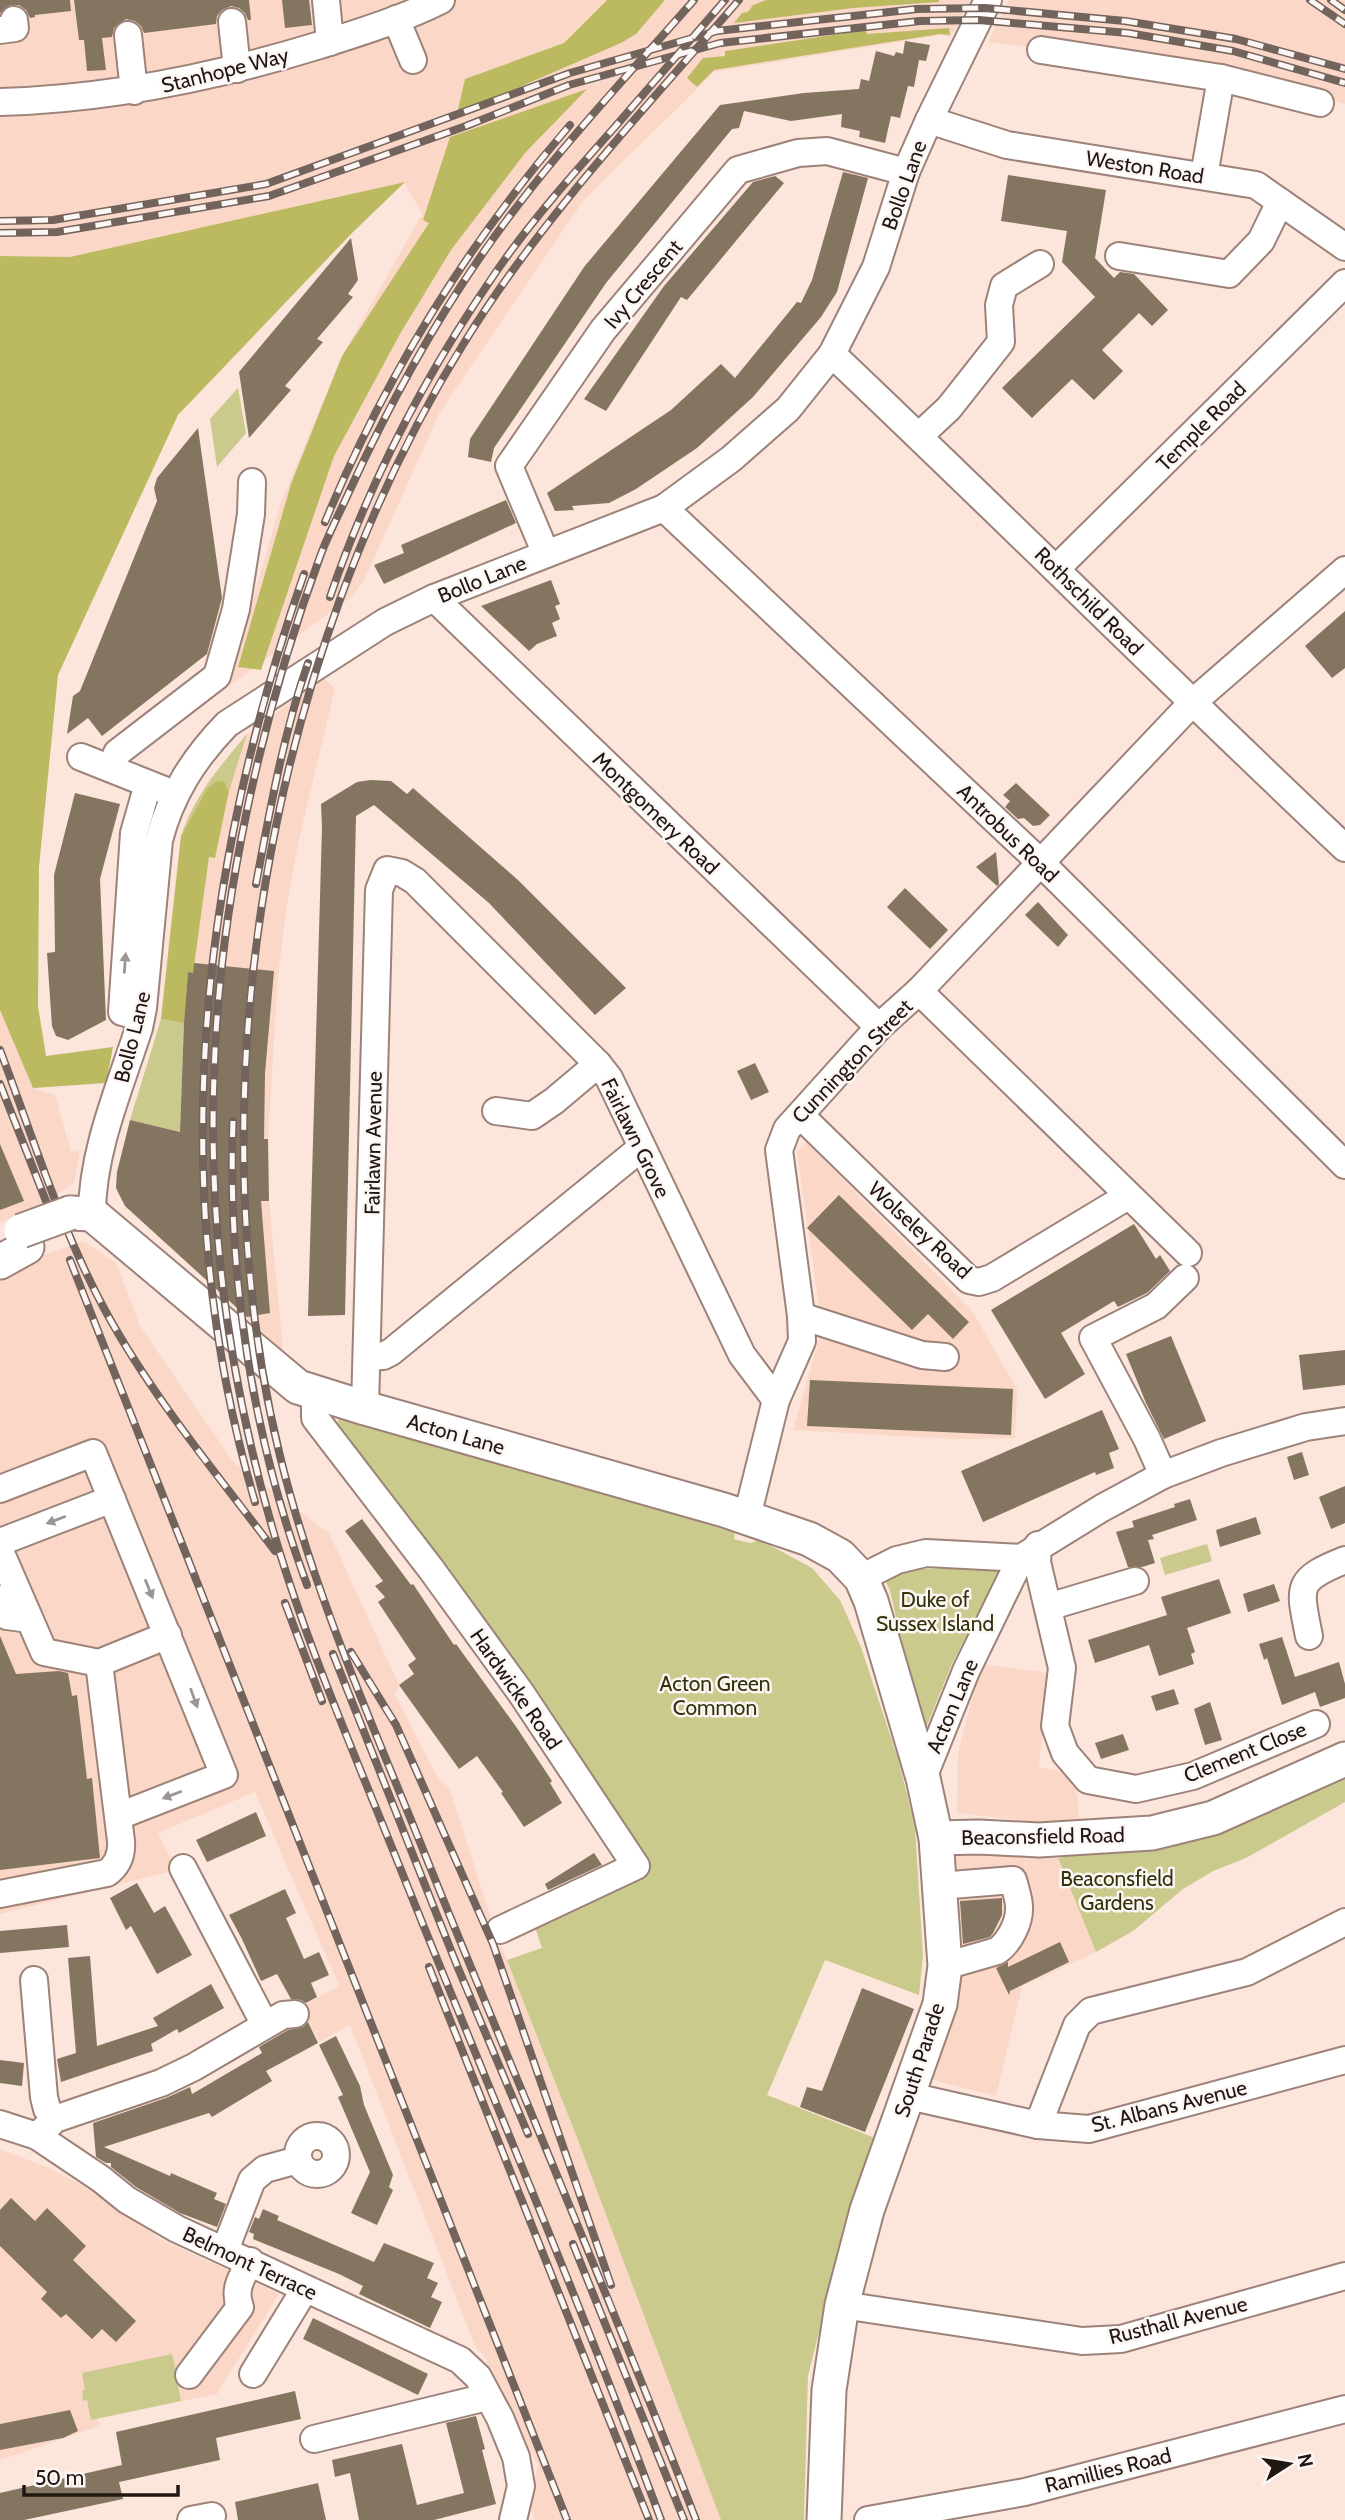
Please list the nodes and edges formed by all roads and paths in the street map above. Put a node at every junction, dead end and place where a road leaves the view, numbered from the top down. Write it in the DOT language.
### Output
graph roads {
  1 [pos="326,0"];
  2 [pos="988,0"];
  3 [pos="437,1"];
  4 [pos="396,19"];
  5 [pos="232,22"];
  6 [pos="128,35"];
  7 [pos="330,42"];
  8 [pos="1041,50"];
  9 [pos="413,61"];
  10 [pos="237,69"];
  11 [pos="1221,78"];
  12 [pos="134,91"];
  13 [pos="0,102"];
  14 [pos="1320,103"];
  15 [pos="929,120"];
  16 [pos="906,172"];
  17 [pos="1204,176"];
  18 [pos="1280,202"];
  19 [pos="1345,247"];
  20 [pos="1119,256"];
  21 [pos="1040,264"];
  22 [pos="1345,283"];
  23 [pos="832,354"];
  24 [pos="919,436"];
  25 [pos="252,482"];
  26 [pos="664,508"];
  27 [pos="546,554"];
  28 [pos="1057,568"];
  29 [pos="1345,570"];
  30 [pos="434,598"];
  31 [pos="1192,703"];
  32 [pos="81,757"];
  33 [pos="111,768"];
  34 [pos="148,784"];
  35 [pos="174,795"];
  36 [pos="1345,848"];
  37 [pos="1041,863"];
  38 [pos="382,879"];
  39 [pos="919,990"];
  40 [pos="141,1017"];
  41 [pos="879,1027"];
  42 [pos="598,1064"];
  43 [pos="496,1111"];
  44 [pos="800,1115"];
  45 [pos="641,1148"];
  46 [pos="1345,1166"];
  47 [pos="1128,1196"];
  48 [pos="78,1218"];
  49 [pos="12,1245"];
  50 [pos="801,1316"];
  51 [pos="368,1357"];
  52 [pos="945,1357"];
  53 [pos="315,1391"];
  54 [pos="776,1400"];
  55 [pos="365,1408"];
  56 [pos="1345,1421"];
  57 [pos="1163,1475"];
  58 [pos="0,1489"];
  59 [pos="112,1499"];
  60 [pos="747,1517"];
  61 [pos="1030,1552"];
  62 [pos="1345,1560"];
  63 [pos="4,1569"];
  64 [pos="1135,1581"];
  65 [pos="866,1589"];
  66 [pos="1048,1607"];
  67 [pos="168,1635"];
  68 [pos="1310,1636"];
  69 [pos="99,1663"];
  70 [pos="1316,1724"];
  71 [pos="1345,1759"];
  72 [pos="923,1778"];
  73 [pos="119,1816"];
  74 [pos="936,1838"];
  75 [pos="1000,1839"];
  76 [pos="183,1868"];
  77 [pos="1003,1881"];
  78 [pos="939,1886"];
  79 [pos="0,1894"];
  80 [pos="1345,1922"];
  81 [pos="500,1930"];
  82 [pos="945,1966"];
  83 [pos="34,1980"];
  84 [pos="295,2014"];
  85 [pos="265,2025"];
  86 [pos="1345,2060"];
  87 [pos="909,2095"];
  88 [pos="0,2124"];
  89 [pos="1038,2125"];
  90 [pos="47,2134"];
  91 [pos="298,2160"];
  92 [pos="225,2250"];
  93 [pos="250,2261"];
  94 [pos="1345,2276"];
  95 [pos="305,2288"];
  96 [pos="842,2305"];
  97 [pos="253,2374"];
  98 [pos="189,2375"];
  99 [pos="487,2397"];
  100 [pos="1345,2409"];
  101 [pos="314,2439"];
  102 [pos="513,2520"];
  103 [pos="824,2520"];
  104 [pos="868,2520"];
  1 -- 7 [label="street"];
  2 -- 15 [label="street, Bollo Lane"];
  3 -- 4 [label="street, Stanhope Way"];
  4 -- 7 [label="street, Stanhope Way"];
  4 -- 9 [label="street"];
  5 -- 10 [label="street"];
  6 -- 12 [label="street"];
  7 -- 10 [label="street, Stanhope Way"];
  8 -- 11 [label="street"];
  10 -- 12 [label="street, Stanhope Way"];
  11 -- 14 [label="street"];
  11 -- 17 [label="street"];
  12 -- 13 [label="street, Stanhope Way"];
  15 -- 16 [label="street, Bollo Lane"];
  15 -- 17 [label="street, Weston Road"];
  16 -- 23 [label="street, Bollo Lane"];
  16 -- 27 [label="street, Ivy Crescent"];
  17 -- 18 [label="street, Weston Road"];
  18 -- 19 [label="street, Weston Road"];
  18 -- 20 [label="street"];
  21 -- 24 [label="street"];
  22 -- 28 [label="street, Temple Road"];
  23 -- 24 [label="street, Rothschild Road"];
  23 -- 26 [label="street, Bollo Lane"];
  24 -- 28 [label="street, Rothschild Road"];
  25 -- 33 [label="street"];
  26 -- 27 [label="street, Bollo Lane"];
  26 -- 37 [label="street, Antrobus Road"];
  27 -- 30 [label="street, Bollo Lane"];
  28 -- 31 [label="street, Rothschild Road"];
  29 -- 31 [label="street, Cunnington Street"];
  30 -- 35 [label="street, Bollo Lane"];
  30 -- 41 [label="street, Montgomery Road"];
  31 -- 36 [label="street, Rothschild Road"];
  31 -- 37 [label="street, Cunnington Street"];
  32 -- 33 [label="street"];
  33 -- 34 [label="street"];
  34 -- 35 [label="street"];
  40 -- 34 [label="street, one-way"];
  35 -- 40 [label="street, Bollo Lane"];
  37 -- 39 [label="street, Cunnington Street"];
  37 -- 46 [label="street, Antrobus Road"];
  38 -- 42 [label="street, Fairlawn Grove"];
  38 -- 51 [label="street, Fairlawn Avenue"];
  39 -- 41 [label="street, Cunnington Street"];
  39 -- 47 [label="street"];
  40 -- 48 [label="street, Bollo Lane"];
  41 -- 44 [label="street, Cunnington Street"];
  42 -- 43 [label="street"];
  42 -- 45 [label="street, Fairlawn Grove"];
  44 -- 47 [label="street, Wolseley Road"];
  44 -- 50 [label="street, Cunnington Street"];
  45 -- 51 [label="street"];
  45 -- 54 [label="street, Fairlawn Grove"];
  47 -- 57 [label="street"];
  48 -- 49 [label="main road"];
  48 -- 53 [label="main road, Acton Lane"];
  50 -- 52 [label="street"];
  50 -- 54 [label="street, Cunnington Street"];
  51 -- 55 [label="street, Fairlawn Avenue"];
  53 -- 55 [label="main road, Acton Lane"];
  53 -- 81 [label="street, Hardwicke Road"];
  54 -- 60 [label="street, Cunnington Street"];
  55 -- 60 [label="main road, Acton Lane"];
  56 -- 57 [label="street"];
  57 -- 61 [label="street"];
  58 -- 59 [label="street"];
  59 -- 63 [label="street, one-way"];
  59 -- 67 [label="street, one-way"];
  60 -- 65 [label="main road, Acton Lane"];
  61 -- 65 [label="street"];
  61 -- 66 [label="street, Clement Close"];
  61 -- 72 [label="street, Acton Lane"];
  62 -- 68 [label="street"];
  63 -- 69 [label="street"];
  64 -- 66 [label="street"];
  65 -- 72 [label="main road, South Parade"];
  66 -- 70 [label="street, Clement Close"];
  67 -- 69 [label="street"];
  67 -- 73 [label="street, one-way"];
  69 -- 73 [label="street"];
  71 -- 75 [label="main road, Beaconsfield Road"];
  72 -- 74 [label="main road, South Parade"];
  73 -- 79 [label="street"];
  74 -- 75 [label="main road, Beaconsfield Road"];
  74 -- 78 [label="main road, South Parade"];
  75 -- 77 [label="street"];
  76 -- 85 [label="street"];
  77 -- 78 [label="street"];
  77 -- 82 [label="street"];
  78 -- 82 [label="main road, South Parade"];
  80 -- 89 [label="street"];
  82 -- 87 [label="main road, South Parade"];
  83 -- 90 [label="street"];
  84 -- 85 [label="street"];
  85 -- 90 [label="street"];
  86 -- 89 [label="street, St. Albans Avenue"];
  87 -- 89 [label="street, St. Albans Avenue"];
  87 -- 96 [label="main road, South Parade"];
  88 -- 90 [label="street, Belmont Terrace"];
  90 -- 92 [label="street, Belmont Terrace"];
  91 -- 92 [label="street"];
  92 -- 93 [label="street, Belmont Terrace"];
  93 -- 95 [label="street, Belmont Terrace"];
  93 -- 98 [label="street"];
  94 -- 96 [label="street, Rusthall Avenue"];
  95 -- 97 [label="street"];
  95 -- 99 [label="street, Belmont Terrace"];
  96 -- 103 [label="main road, South Parade"];
  99 -- 101 [label="street"];
  99 -- 102 [label="street"];
  100 -- 104 [label="street, Ramillies Road"];
}
